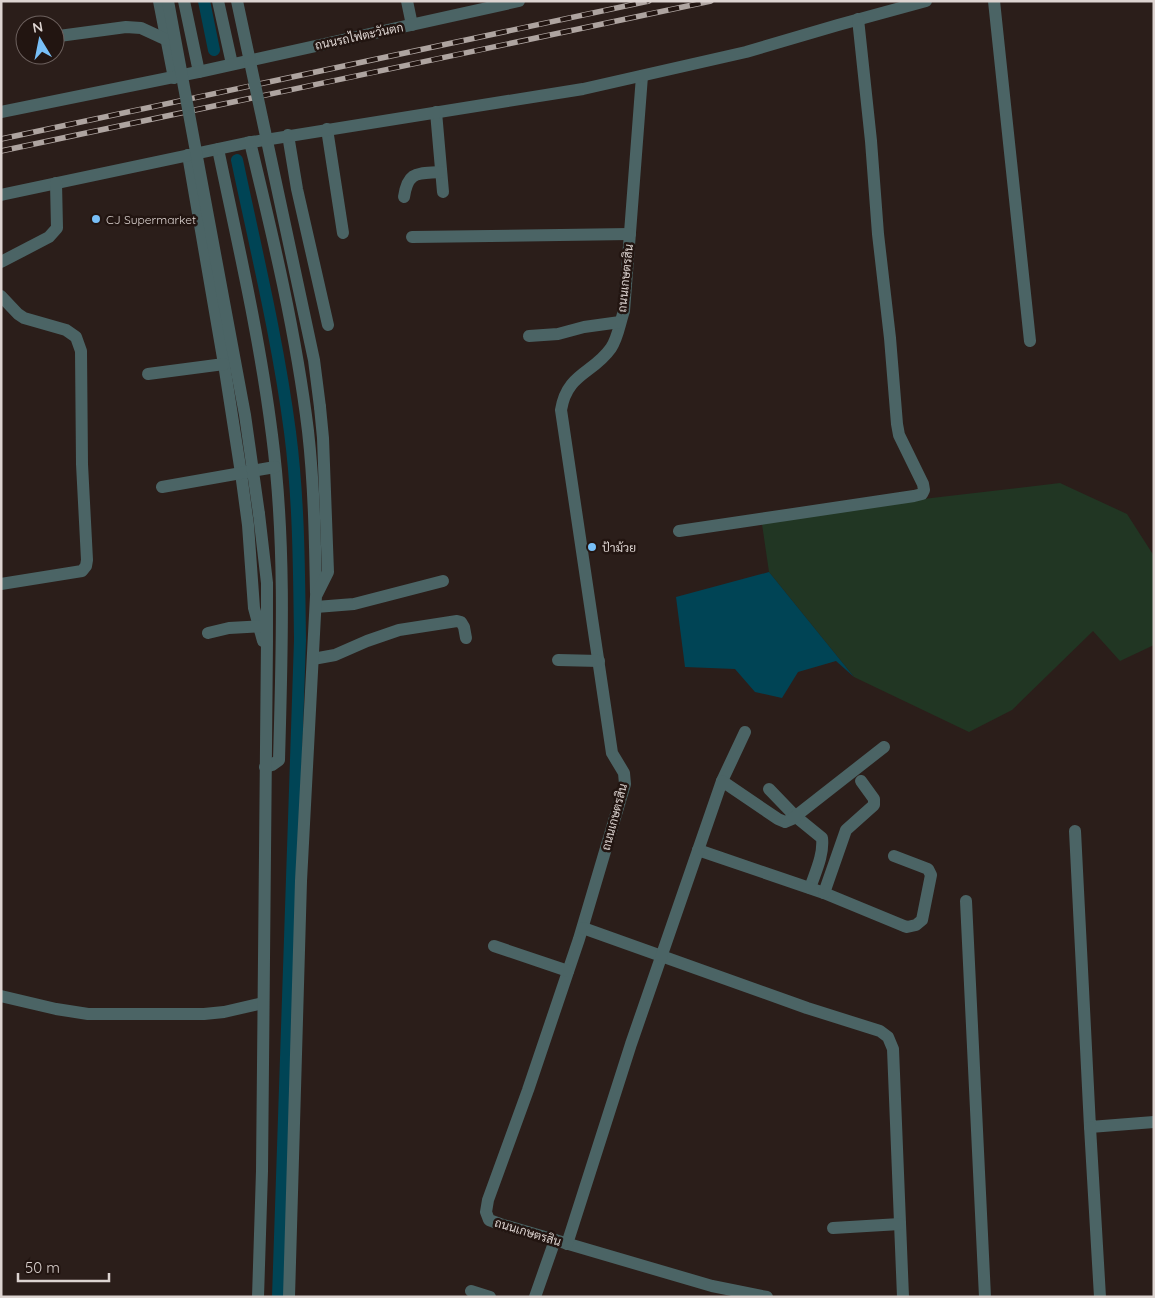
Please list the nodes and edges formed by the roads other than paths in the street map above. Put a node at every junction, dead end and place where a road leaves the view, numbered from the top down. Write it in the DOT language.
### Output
graph roads {
  1 [pos="159,1"];
  2 [pos="168,1"];
  3 [pos="184,1"];
  4 [pos="218,1"];
  5 [pos="237,1"];
  6 [pos="407,1"];
  7 [pos="519,1"];
  8 [pos="926,1"];
  9 [pos="994,1"];
  10 [pos="222,18"];
  11 [pos="858,19"];
  12 [pos="412,25"];
  13 [pos="65,35"];
  14 [pos="192,42"];
  15 [pos="168,44"];
  16 [pos="258,58"];
  17 [pos="232,64"];
  18 [pos="199,72"];
  19 [pos="642,76"];
  20 [pos="174,78"];
  21 [pos="1,112"];
  22 [pos="436,112"];
  23 [pos="327,129"];
  24 [pos="288,135"];
  25 [pos="248,142"];
  26 [pos="218,149"];
  27 [pos="188,155"];
  28 [pos="441,172"];
  29 [pos="56,183"];
  30 [pos="443,192"];
  31 [pos="1,195"];
  32 [pos="404,197"];
  33 [pos="344,233"];
  34 [pos="630,234"];
  35 [pos="412,237"];
  36 [pos="1,262"];
  37 [pos="1,296"];
  38 [pos="620,322"];
  39 [pos="328,325"];
  40 [pos="529,336"];
  41 [pos="1030,341"];
  42 [pos="224,364"];
  43 [pos="148,374"];
  44 [pos="275,467"];
  45 [pos="241,473"];
  46 [pos="162,487"];
  47 [pos="679,531"];
  48 [pos="443,581"];
  49 [pos="1,584"];
  50 [pos="316,601"];
  51 [pos="263,626"];
  52 [pos="208,633"];
  53 [pos="466,638"];
  54 [pos="314,659"];
  55 [pos="558,660"];
  56 [pos="599,661"];
  57 [pos="745,732"];
  58 [pos="884,747"];
  59 [pos="265,767"];
  60 [pos="722,781"];
  61 [pos="861,781"];
  62 [pos="769,789"];
  63 [pos="795,816"];
  64 [pos="1075,831"];
  65 [pos="698,850"];
  66 [pos="894,856"];
  67 [pos="810,888"];
  68 [pos="824,893"];
  69 [pos="966,901"];
  70 [pos="583,928"];
  71 [pos="494,946"];
  72 [pos="662,955"];
  73 [pos="568,972"];
  74 [pos="1,996"];
  75 [pos="263,1003"];
  76 [pos="1154,1122"];
  77 [pos="1090,1127"];
  78 [pos="900,1224"];
  79 [pos="833,1228"];
  80 [pos="561,1242"];
  81 [pos="471,1291"];
  82 [pos="711,1292"];
  83 [pos="258,1297"];
  84 [pos="289,1297"];
  85 [pos="490,1297"];
  86 [pos="535,1297"];
  87 [pos="767,1297"];
  88 [pos="903,1297"];
  89 [pos="986,1297"];
  90 [pos="1100,1297"];
  1 -- 15 [label="street"];
  2 -- 51 [label="street, bridge"];
  3 -- 14 [label="street"];
  4 -- 10 [label="street"];
  5 -- 50 [label="street, bridge"];
  6 -- 12 [label="street"];
  7 -- 12 [label="street, ถนนรถไฟตะวันตก"];
  8 -- 11 [label="street"];
  9 -- 41 [label="street"];
  10 -- 16 [label="street"];
  10 -- 17 [label="street"];
  11 -- 19 [label="street"];
  11 -- 47 [label="street"];
  12 -- 16 [label="street, ถนนรถไฟตะวันตก"];
  13 -- 15 [label="street"];
  14 -- 15 [label="street"];
  14 -- 18 [label="street"];
  15 -- 20 [label="street"];
  16 -- 17 [label="street, ถนนรถไฟตะวันตก"];
  17 -- 18 [label="street, ถนนรถไฟตะวันตก"];
  18 -- 20 [label="street, ถนนรถไฟตะวันตก"];
  19 -- 22 [label="street"];
  19 -- 34 [label="street, ถนนเกษตรสิน"];
  20 -- 21 [label="street, ถนนรถไฟตะวันตก"];
  22 -- 23 [label="street"];
  22 -- 28 [label="street"];
  23 -- 24 [label="street"];
  23 -- 33 [label="street"];
  24 -- 25 [label="street"];
  24 -- 39 [label="street"];
  25 -- 26 [label="street"];
  25 -- 50 [label="street"];
  26 -- 27 [label="street"];
  26 -- 44 [label="street"];
  27 -- 29 [label="street"];
  27 -- 42 [label="street"];
  28 -- 30 [label="street"];
  28 -- 32 [label="street"];
  29 -- 31 [label="street"];
  29 -- 36 [label="street"];
  34 -- 35 [label="street"];
  34 -- 38 [label="street, ถนนเกษตรสิน"];
  37 -- 49 [label="street"];
  38 -- 40 [label="street"];
  38 -- 56 [label="street, ถนนเกษตรสิน"];
  42 -- 43 [label="street"];
  42 -- 45 [label="street"];
  44 -- 45 [label="street"];
  44 -- 59 [label="street"];
  45 -- 46 [label="street"];
  45 -- 51 [label="street"];
  48 -- 50 [label="street"];
  50 -- 54 [label="street"];
  51 -- 52 [label="street"];
  51 -- 59 [label="street"];
  53 -- 54 [label="street"];
  54 -- 84 [label="street"];
  55 -- 56 [label="street"];
  56 -- 70 [label="street, ถนนเกษตรสิน"];
  57 -- 60 [label="street"];
  58 -- 63 [label="street"];
  59 -- 75 [label="street"];
  60 -- 63 [label="street"];
  60 -- 65 [label="street"];
  61 -- 68 [label="street"];
  62 -- 63 [label="street"];
  63 -- 67 [label="street"];
  64 -- 77 [label="street"];
  65 -- 67 [label="street"];
  65 -- 72 [label="street"];
  66 -- 68 [label="street"];
  67 -- 68 [label="street"];
  69 -- 89 [label="street"];
  70 -- 72 [label="street"];
  70 -- 73 [label="street, ถนนเกษตรสิน"];
  71 -- 73 [label="street"];
  72 -- 78 [label="street"];
  72 -- 80 [label="street"];
  73 -- 80 [label="street, ถนนเกษตรสิน"];
  74 -- 75 [label="street"];
  75 -- 83 [label="street"];
  76 -- 77 [label="street"];
  77 -- 90 [label="street"];
  78 -- 79 [label="street"];
  78 -- 88 [label="street"];
  80 -- 82 [label="street, ถนนเกษตรสิน"];
  80 -- 86 [label="street"];
  81 -- 85 [label="street"];
  82 -- 87 [label="street, ถนนเกษตรสิน"];
}
